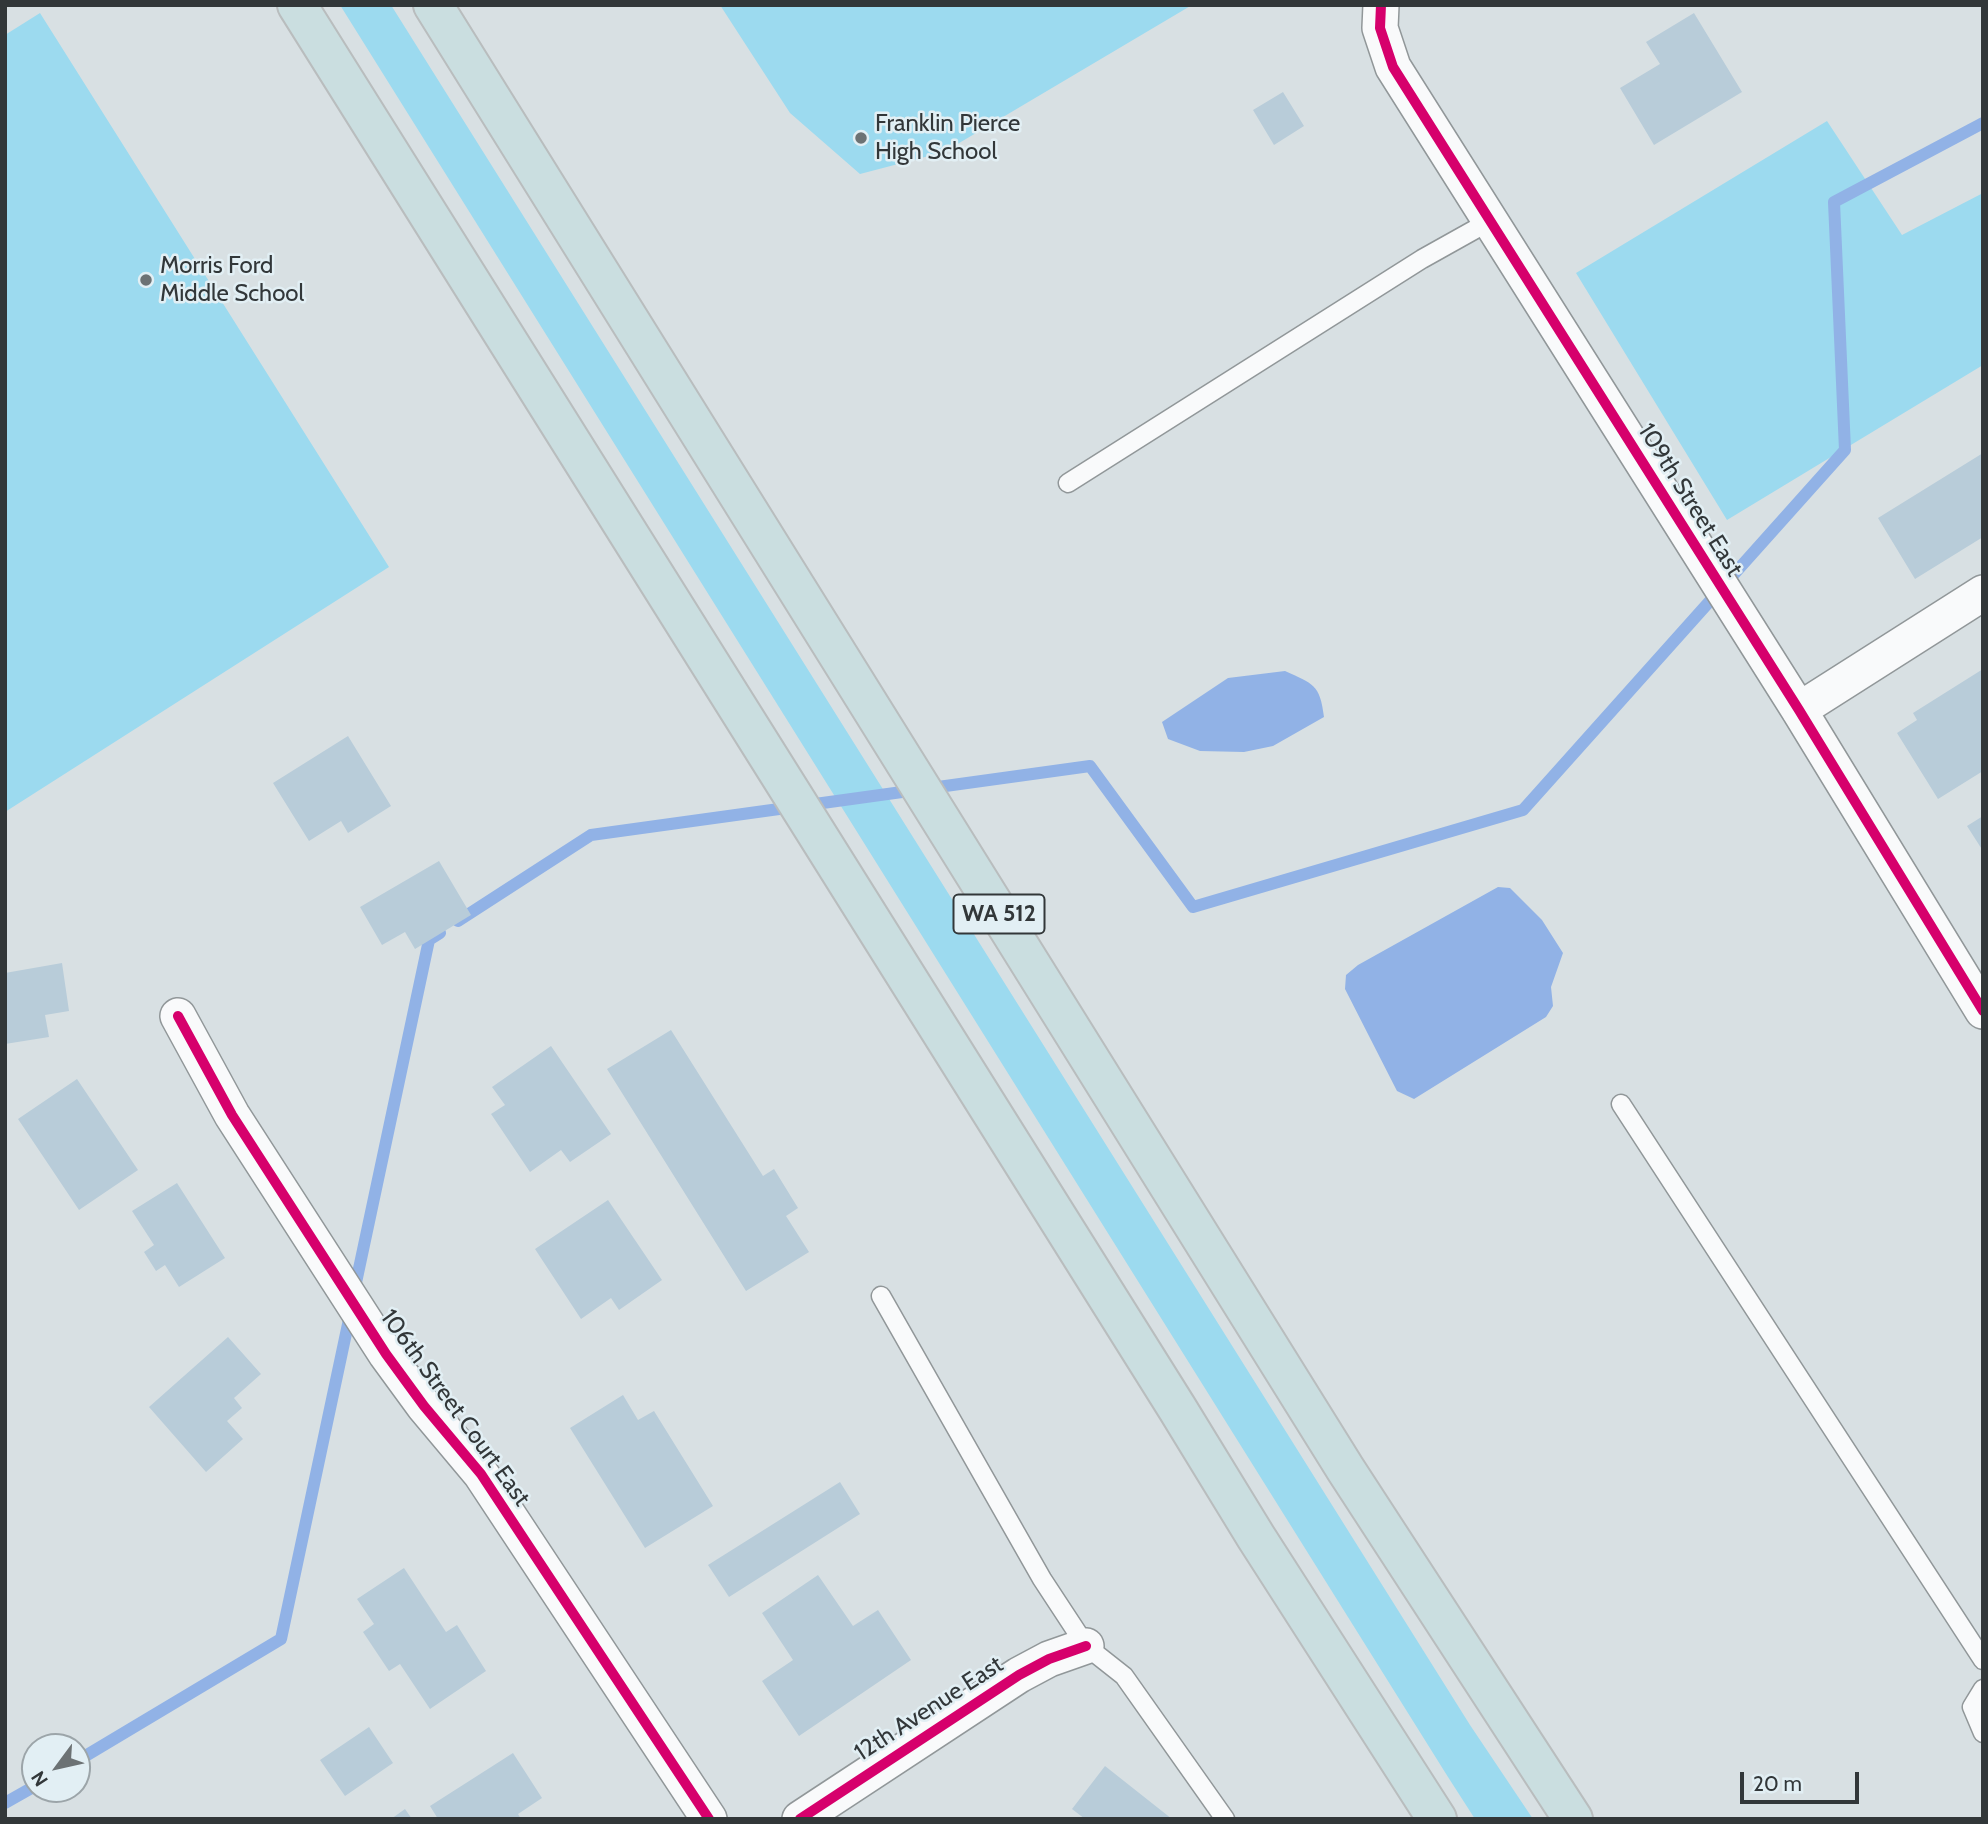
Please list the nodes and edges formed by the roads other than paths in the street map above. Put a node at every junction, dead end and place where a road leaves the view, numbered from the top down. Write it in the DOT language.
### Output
graph roads {
  1 [pos="297,5"];
  2 [pos="433,5"];
  3 [pos="1381,5"];
  4 [pos="1490,221"];
  5 [pos="1068,483"];
  6 [pos="1983,593"];
  7 [pos="1798,710"];
  8 [pos="1983,1011"];
  9 [pos="178,1016"];
  10 [pos="1620,1104"];
  11 [pos="881,1296"];
  12 [pos="1086,1646"];
  13 [pos="1983,1660"];
  14 [pos="1983,1689"];
  15 [pos="1983,1733"];
  16 [pos="709,1819"];
  17 [pos="800,1819"];
  18 [pos="1225,1819"];
  19 [pos="1437,1819"];
  20 [pos="1573,1819"];
  1 -- 19 [label="highway"];
  2 -- 20 [label="highway, WA 512"];
  3 -- 4 [label="street, 109th Street East"];
  4 -- 5 [label="lane"];
  4 -- 7 [label="street, 109th Street East"];
  6 -- 7 [label="street"];
  7 -- 8 [label="street, 109th Street East"];
  9 -- 16 [label="street, 106th Street Court East"];
  10 -- 13 [label="lane"];
  11 -- 12 [label="lane"];
  12 -- 17 [label="street, 12th Avenue East"];
  12 -- 18 [label="lane"];
  14 -- 15 [label="lane"];
}
